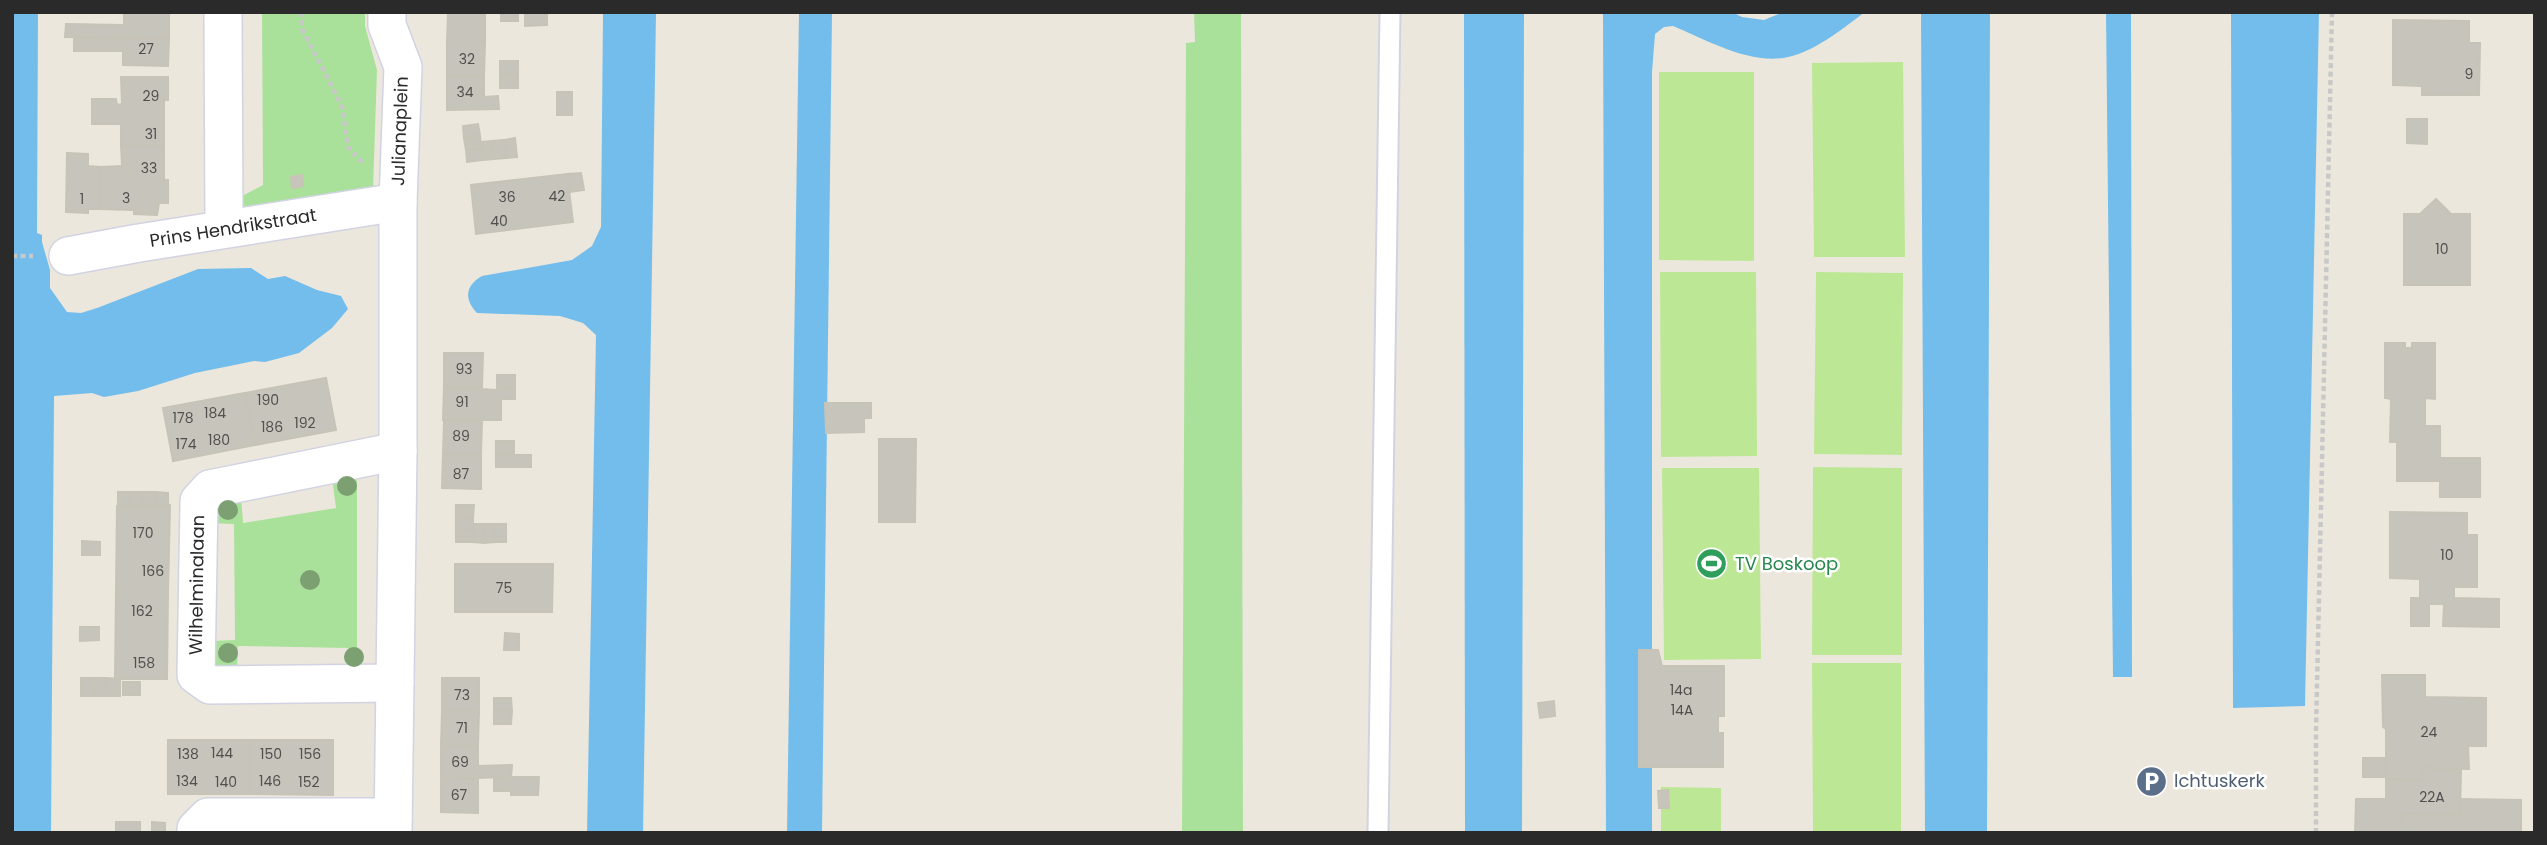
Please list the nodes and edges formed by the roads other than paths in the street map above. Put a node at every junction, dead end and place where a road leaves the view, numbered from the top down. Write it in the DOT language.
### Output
graph roads {
  1 [pos="223,12"];
  2 [pos="387,12"];
  3 [pos="1390,12"];
  4 [pos="398,202"];
  5 [pos="224,229"];
  6 [pos="68,256"];
  7 [pos="398,450"];
  8 [pos="395,683"];
  9 [pos="393,825"];
  10 [pos="196,833"];
  11 [pos="1378,833"];
  1 -- 5 [label="street"];
  2 -- 4 [label="street, Julianaplein"];
  3 -- 11 [label="lane"];
  4 -- 5 [label="street, Prins Hendrikstraat"];
  4 -- 7 [label="street"];
  5 -- 6 [label="street, Prins Hendrikstraat"];
  7 -- 8 [label="street"];
  7 -- 8 [label="street, Wilhelminalaan"];
  8 -- 9 [label="street"];
  9 -- 10 [label="street"];
}
